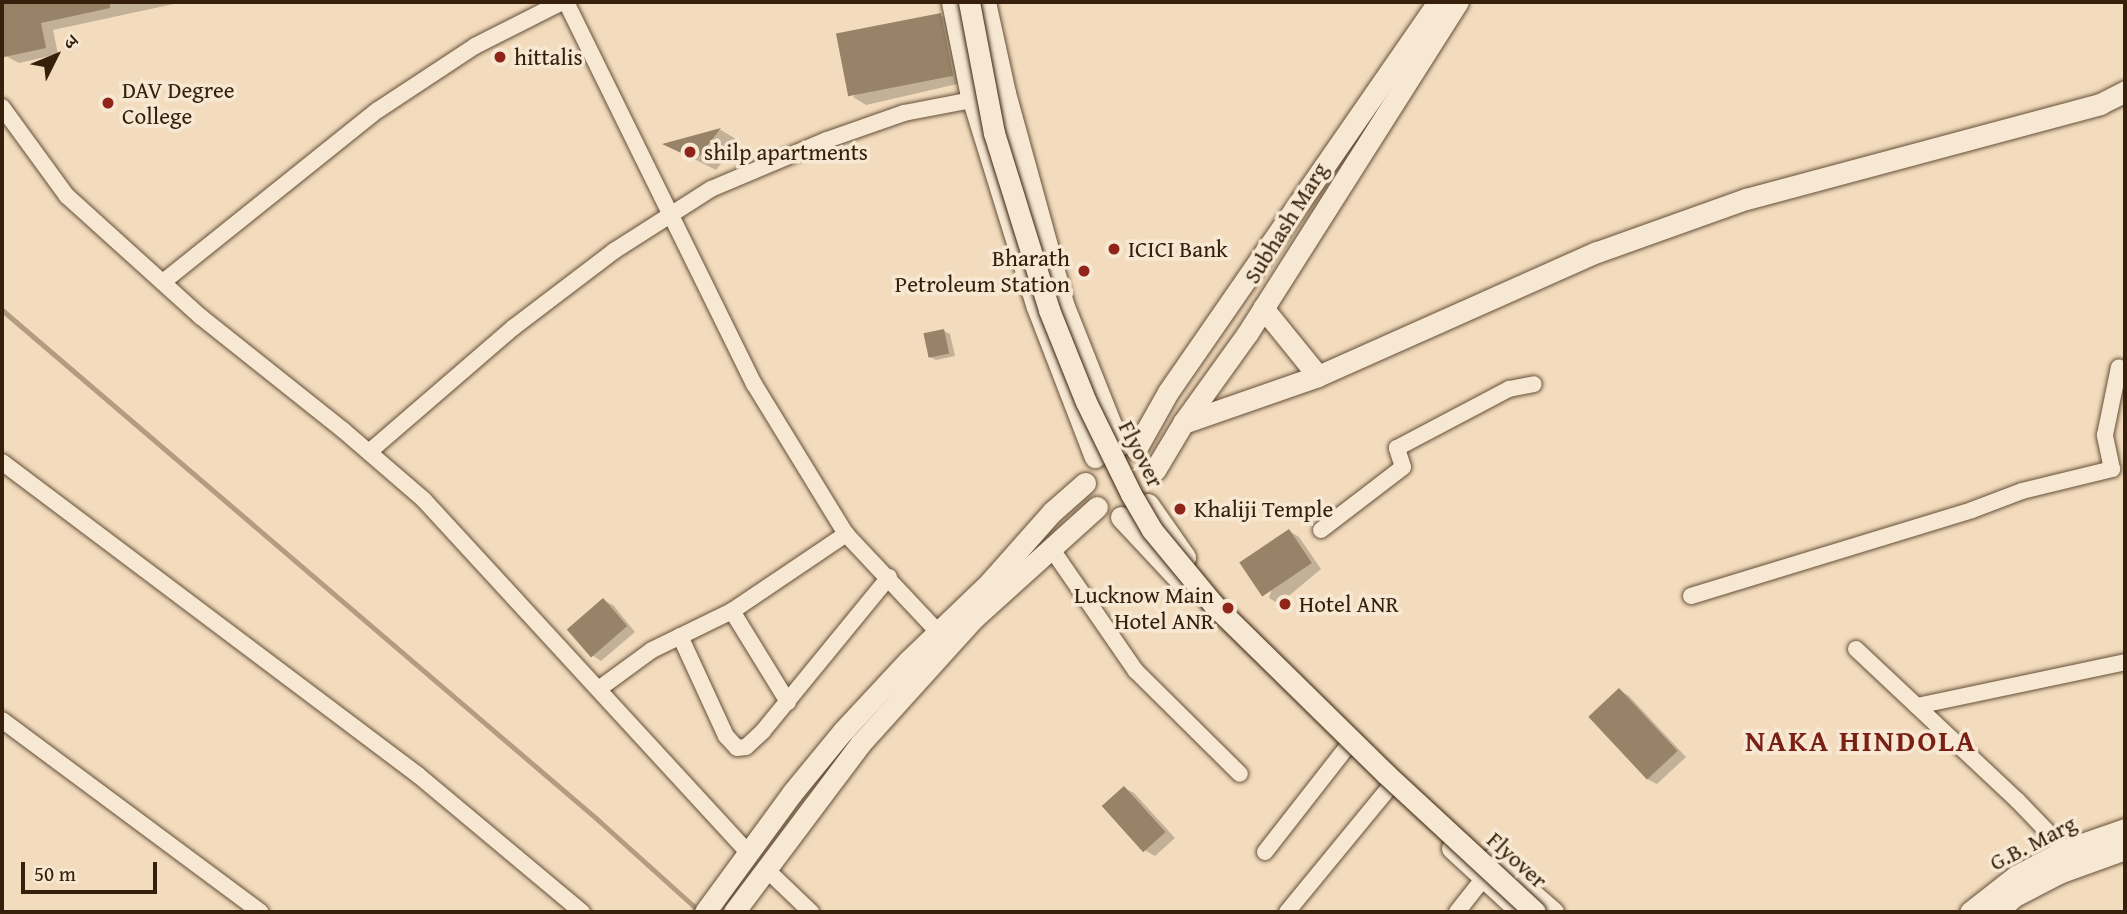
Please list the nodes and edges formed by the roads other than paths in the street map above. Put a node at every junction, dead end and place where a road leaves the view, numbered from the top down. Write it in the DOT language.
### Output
graph roads {
  1 [pos="564,2"];
  2 [pos="952,2"];
  3 [pos="968,2"];
  4 [pos="985,2"];
  5 [pos="1449,3"];
  6 [pos="2125,91"];
  7 [pos="1005,93"];
  8 [pos="972,100"];
  9 [pos="2,107"];
  10 [pos="671,214"];
  11 [pos="163,282"];
  12 [pos="1264,308"];
  13 [pos="2119,367"];
  14 [pos="1318,376"];
  15 [pos="1534,384"];
  16 [pos="1183,422"];
  17 [pos="1128,447"];
  18 [pos="369,452"];
  19 [pos="1095,457"];
  20 [pos="2,462"];
  21 [pos="1155,470"];
  22 [pos="1085,483"];
  23 [pos="1148,504"];
  24 [pos="1097,507"];
  25 [pos="1121,517"];
  26 [pos="1321,530"];
  27 [pos="846,534"];
  28 [pos="1051,548"];
  29 [pos="889,576"];
  30 [pos="1691,596"];
  31 [pos="732,611"];
  32 [pos="938,632"];
  33 [pos="680,636"];
  34 [pos="1856,649"];
  35 [pos="2125,662"];
  36 [pos="600,688"];
  37 [pos="788,702"];
  38 [pos="1917,706"];
  39 [pos="2,720"];
  40 [pos="1347,747"];
  41 [pos="1240,774"];
  42 [pos="1389,788"];
  43 [pos="2125,829"];
  44 [pos="2125,849"];
  45 [pos="1265,852"];
  46 [pos="749,853"];
  47 [pos="2069,859"];
  48 [pos="765,868"];
  49 [pos="1490,871"];
  50 [pos="739,906"];
  51 [pos="261,912"];
  52 [pos="582,912"];
  53 [pos="705,912"];
  54 [pos="811,912"];
  55 [pos="1287,912"];
  56 [pos="1457,912"];
  57 [pos="1522,912"];
  58 [pos="1535,912"];
  59 [pos="1553,912"];
  60 [pos="1970,912"];
  61 [pos="1997,912"];
  1 -- 10 [label="street"];
  1 -- 11 [label="street"];
  2 -- 8 [label="main road"];
  3 -- 58 [label="main road, Flyover, bridge"];
  4 -- 7 [label="main road"];
  5 -- 12 [label="main road, Subhash Marg"];
  5 -- 17 [label="main road"];
  6 -- 14 [label="main road"];
  7 -- 8 [label="street"];
  7 -- 17 [label="main road"];
  8 -- 10 [label="street"];
  8 -- 19 [label="main road"];
  9 -- 11 [label="street"];
  10 -- 18 [label="street"];
  10 -- 27 [label="street"];
  11 -- 18 [label="street"];
  12 -- 14 [label="main road"];
  12 -- 16 [label="main road, Subhash Marg"];
  13 -- 30 [label="street"];
  14 -- 16 [label="main road"];
  15 -- 26 [label="street"];
  16 -- 21 [label="main road, Subhash Marg"];
  17 -- 19 [label="main road"];
  17 -- 21 [label="main road"];
  18 -- 36 [label="street"];
  19 -- 22 [label="main road"];
  20 -- 52 [label="street"];
  21 -- 23 [label="main road"];
  22 -- 24 [label="main road"];
  22 -- 32 [label="main road"];
  23 -- 25 [label="main road"];
  23 -- 49 [label="main road"];
  24 -- 25 [label="main road"];
  24 -- 28 [label="main road"];
  25 -- 40 [label="main road"];
  27 -- 29 [label="street"];
  27 -- 31 [label="street"];
  28 -- 41 [label="street"];
  28 -- 48 [label="main road"];
  29 -- 32 [label="street"];
  29 -- 37 [label="street"];
  31 -- 33 [label="street"];
  31 -- 37 [label="street"];
  32 -- 46 [label="main road"];
  33 -- 36 [label="street"];
  33 -- 37 [label="street"];
  34 -- 38 [label="street"];
  35 -- 38 [label="street"];
  36 -- 46 [label="street"];
  38 -- 47 [label="street"];
  39 -- 51 [label="street"];
  40 -- 42 [label="main road"];
  40 -- 45 [label="street"];
  42 -- 49 [label="main road"];
  42 -- 55 [label="street"];
  43 -- 47 [label="main road, G.B. Marg"];
  44 -- 47 [label="main road"];
  46 -- 53 [label="main road"];
  47 -- 60 [label="main road, G.B. Marg"];
  47 -- 61 [label="main road"];
  48 -- 50 [label="main road"];
  48 -- 54 [label="street"];
  49 -- 56 [label="street"];
  49 -- 57 [label="main road"];
  49 -- 59 [label="main road"];
}
